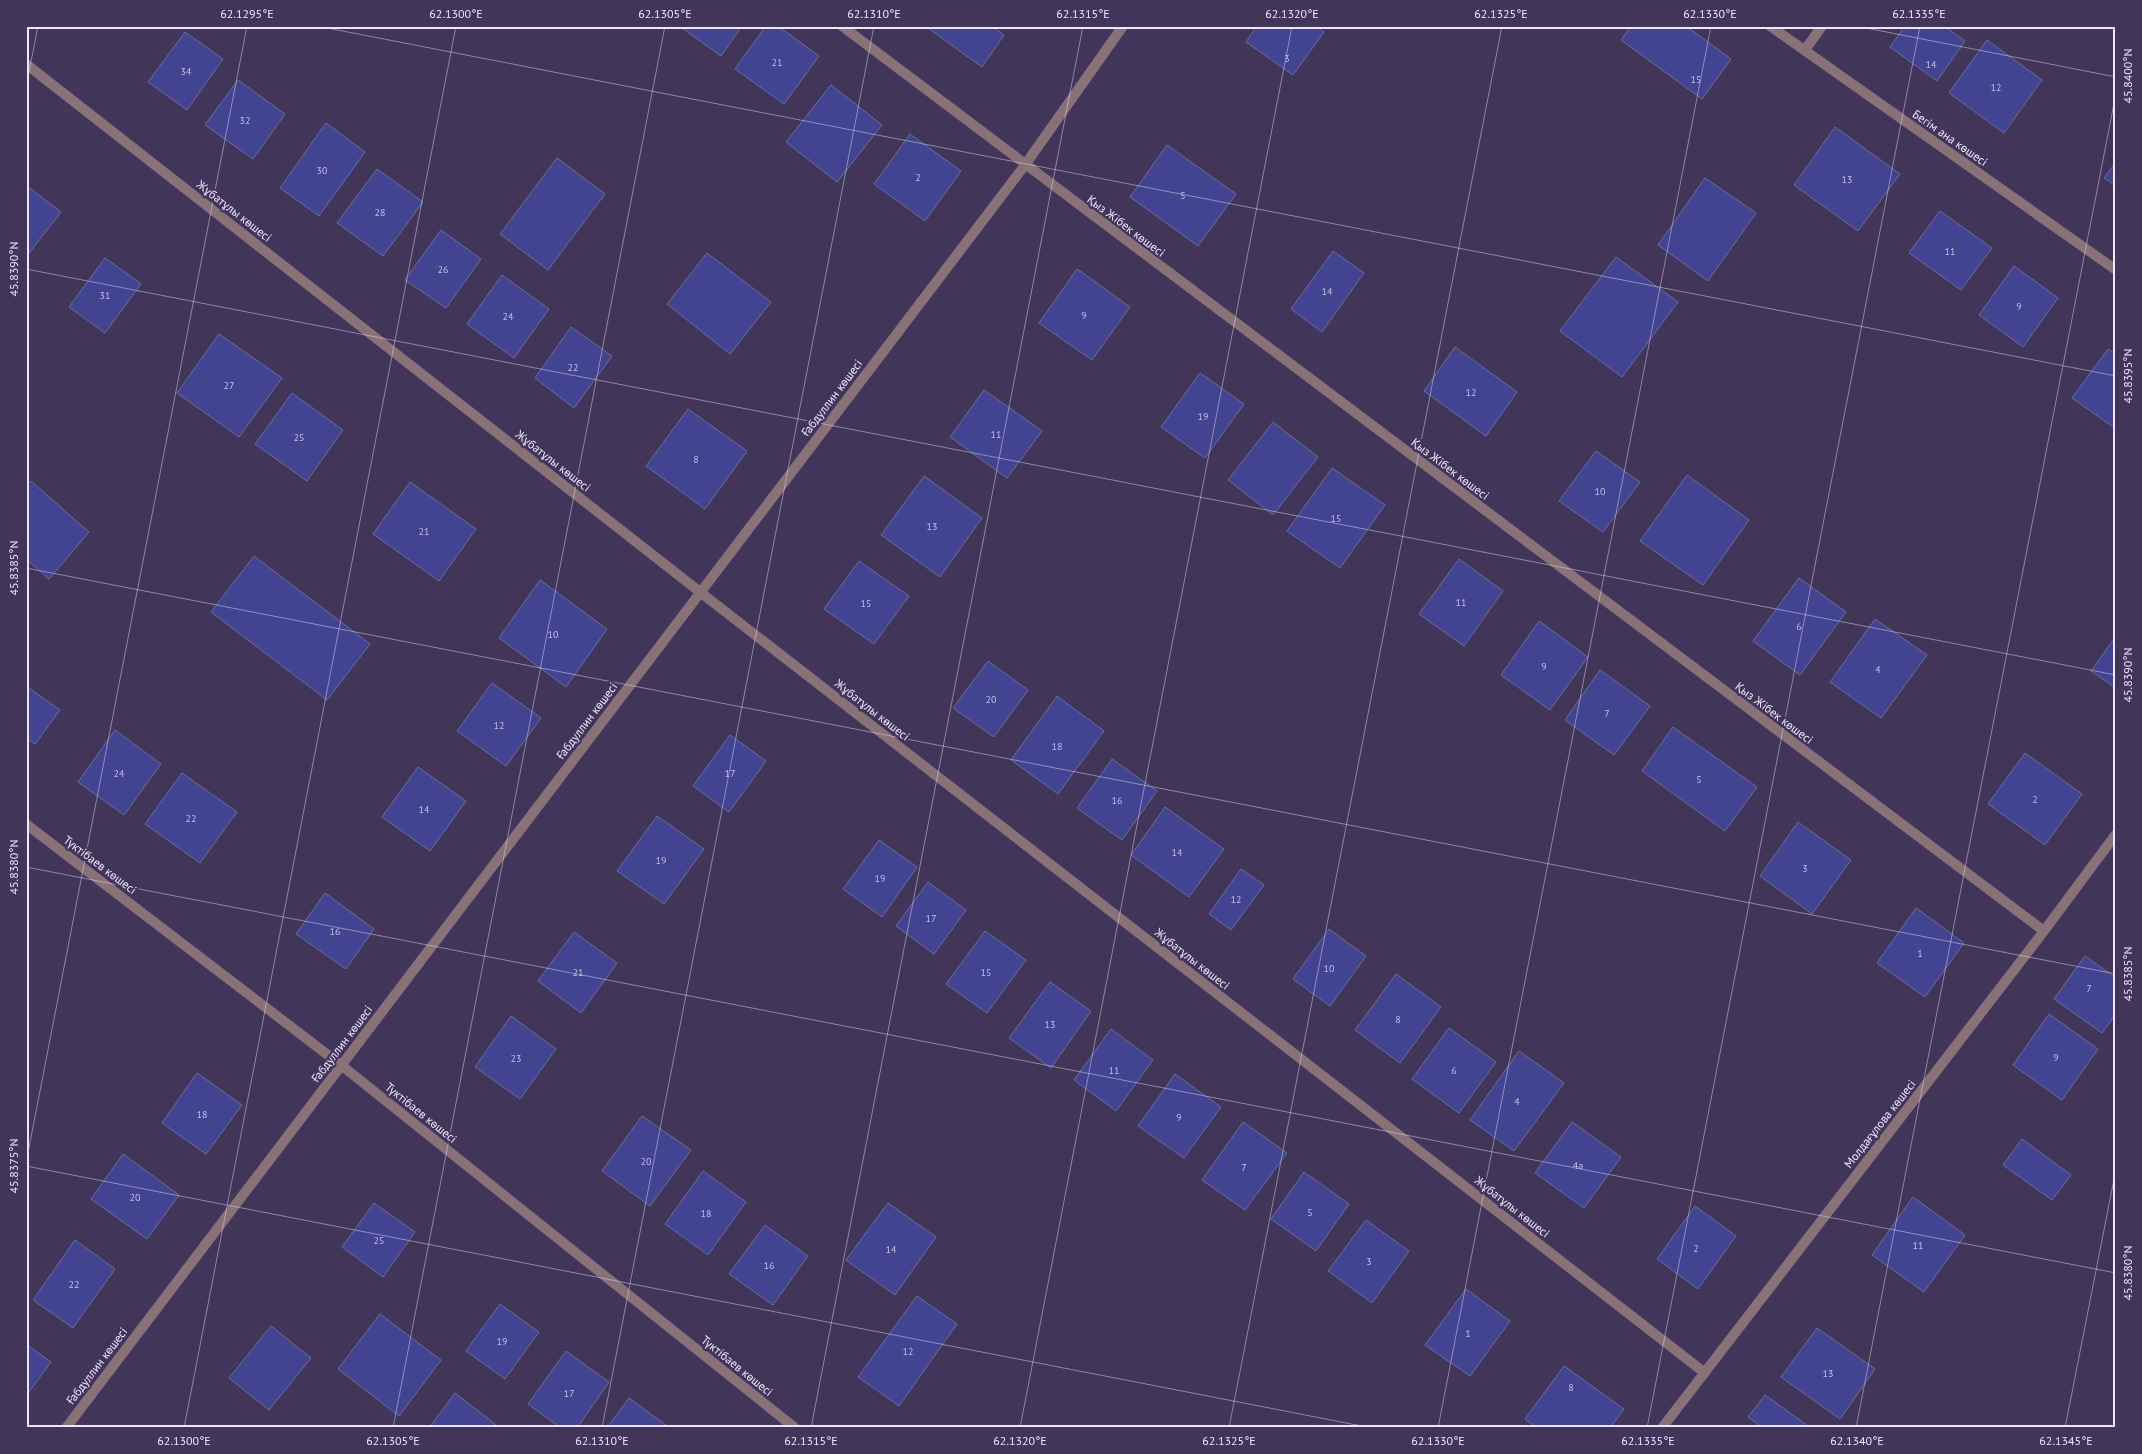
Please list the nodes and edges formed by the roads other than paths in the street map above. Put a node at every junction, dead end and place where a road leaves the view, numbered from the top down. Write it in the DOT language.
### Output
graph roads {
  1 [pos="842,26"];
  2 [pos="1123,26"];
  3 [pos="1770,26"];
  4 [pos="1822,26"];
  5 [pos="1805,50"];
  6 [pos="26,64"];
  7 [pos="1024,166"];
  8 [pos="2116,270"];
  9 [pos="700,592"];
  10 [pos="26,824"];
  11 [pos="2116,834"];
  12 [pos="2044,931"];
  13 [pos="341,1065"];
  14 [pos="1705,1373"];
  15 [pos="66,1428"];
  16 [pos="795,1428"];
  17 [pos="1662,1428"];
  1 -- 7 [label="street, Қыз Жібек көшесі"];
  2 -- 7 [label="street, Ғабдуллин көшесі"];
  3 -- 5 [label="street, Бегім ана көшесі"];
  4 -- 5 [label="street"];
  5 -- 8 [label="street, Бегім ана көшесі"];
  6 -- 9 [label="street, Жұбатұлы көшесі"];
  7 -- 9 [label="street, Ғабдуллин көшесі"];
  7 -- 12 [label="street, Қыз Жібек көшесі"];
  9 -- 13 [label="street, Ғабдуллин көшесі"];
  9 -- 14 [label="street, Жұбатұлы көшесі"];
  10 -- 13 [label="street, Түктібаев көшесі"];
  11 -- 12 [label="street, Молдағұлова көшесі"];
  12 -- 14 [label="street, Молдағұлова көшесі"];
  13 -- 15 [label="street, Ғабдуллин көшесі"];
  13 -- 16 [label="street, Түктібаев көшесі"];
  14 -- 17 [label="street, Молдағұлова көшесі"];
}
